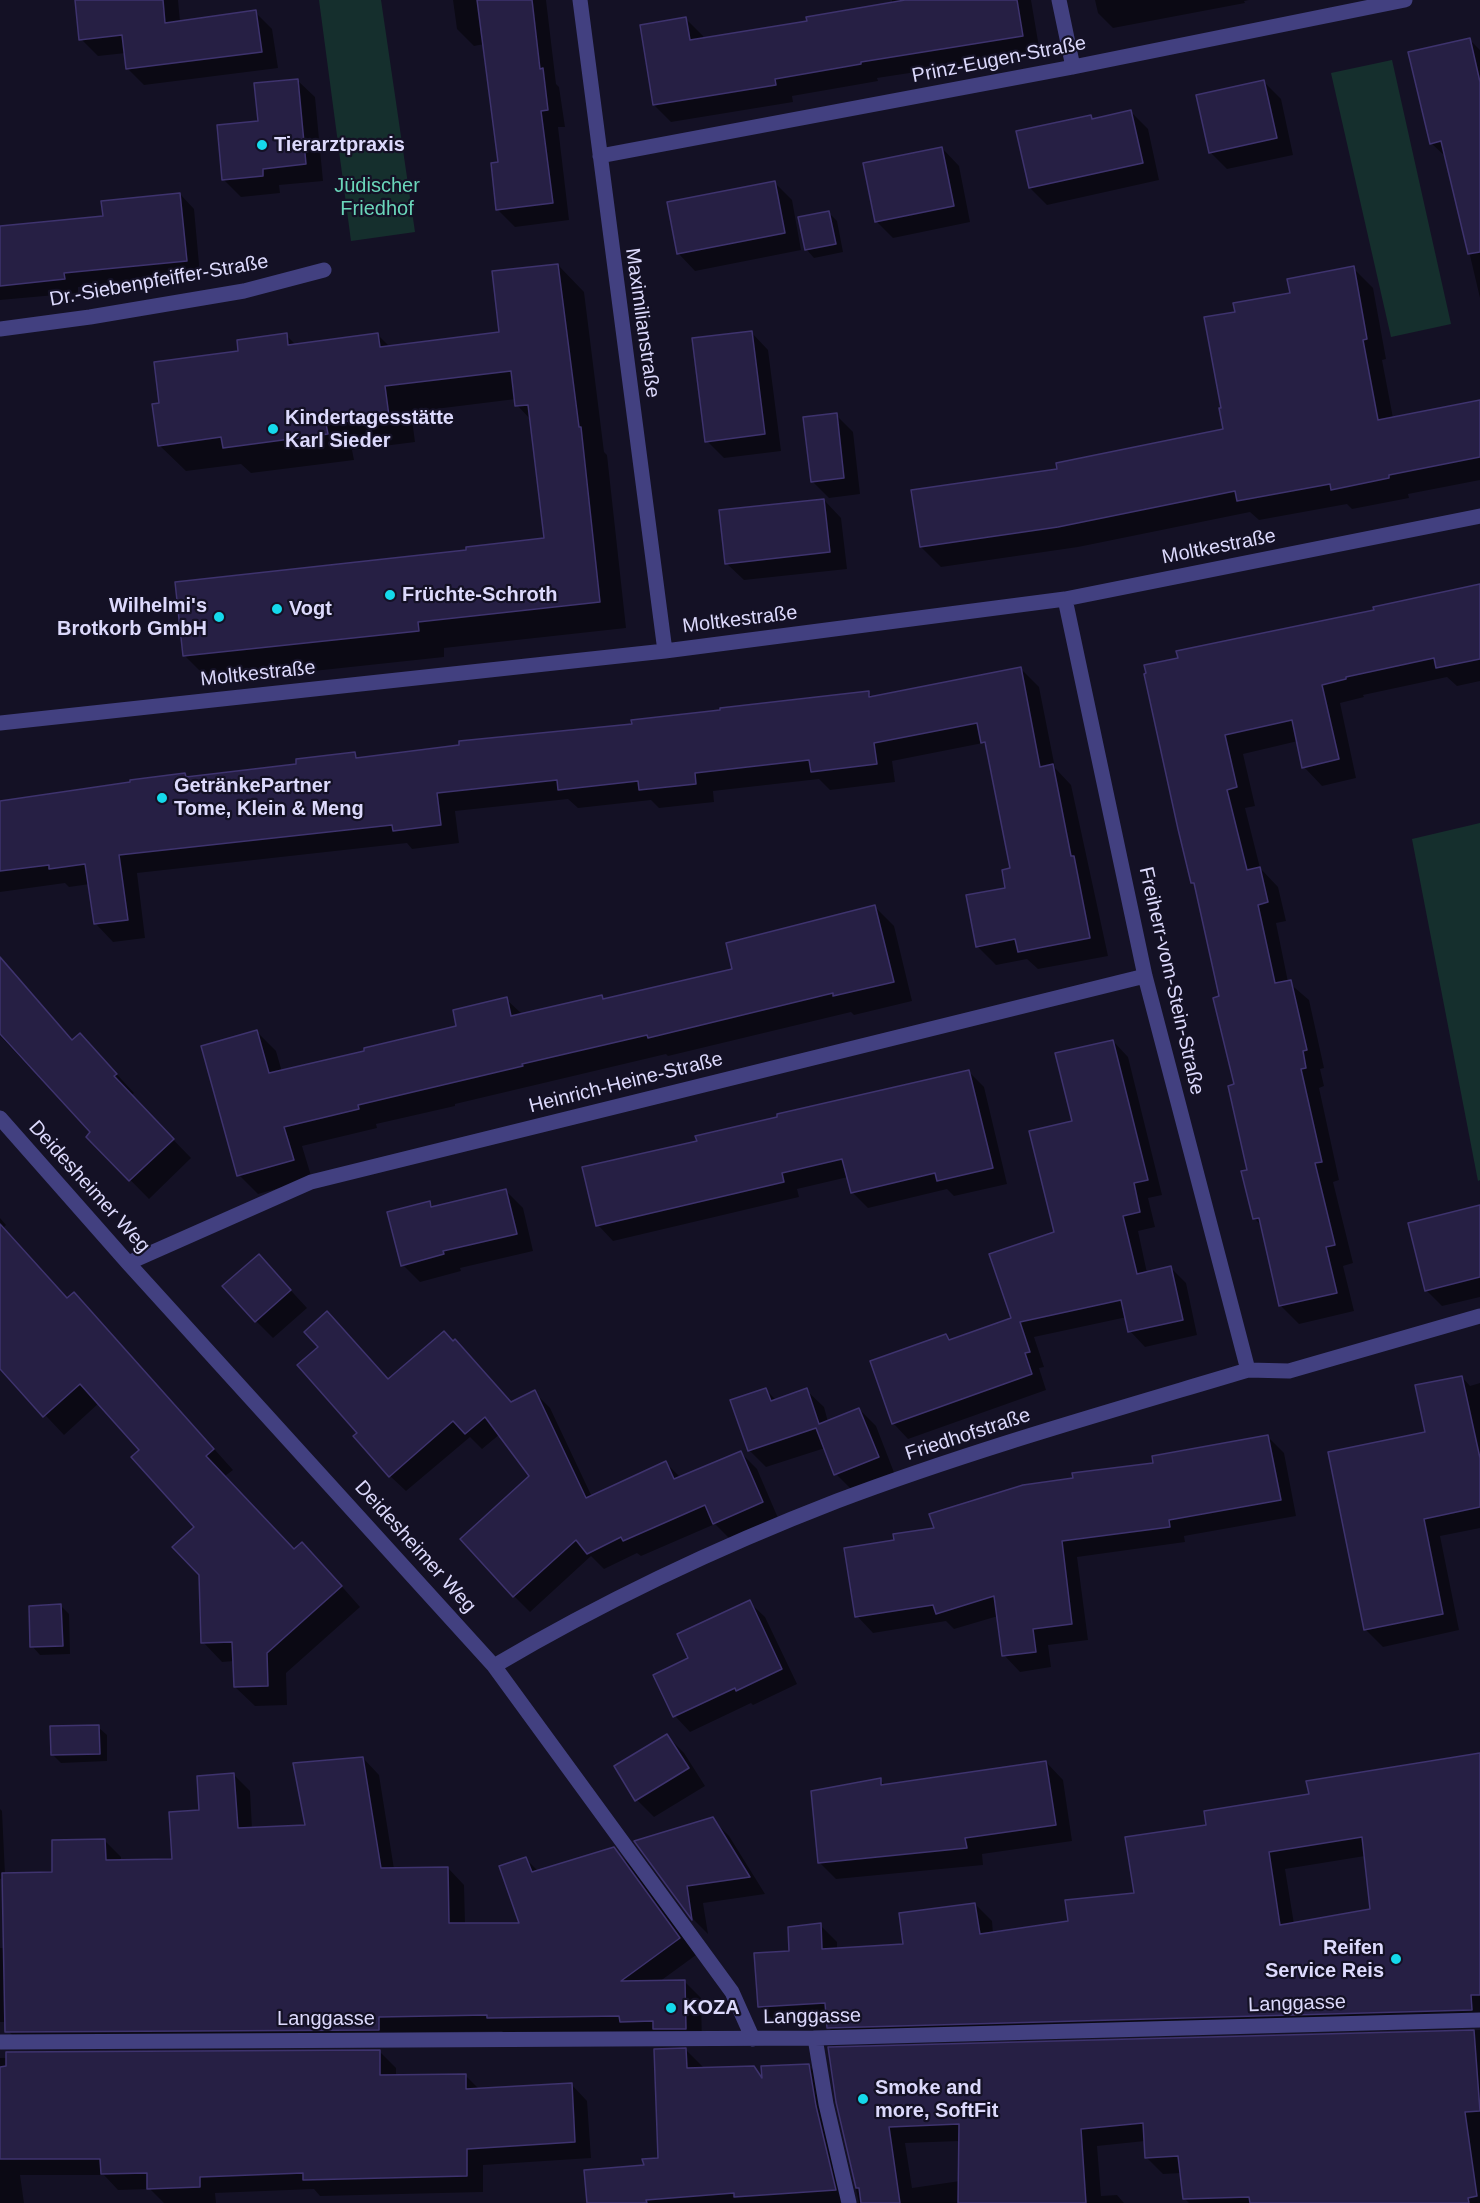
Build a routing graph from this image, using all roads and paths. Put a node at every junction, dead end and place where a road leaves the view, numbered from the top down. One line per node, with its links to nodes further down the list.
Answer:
1 (580, 0): 5 (street, Maximilianstraße)
2 (1059, 0): 4 (street)
3 (1405, 0): 4 (street, Prinz-Eugen-Straße)
4 (1073, 67): 5 (street, Prinz-Eugen-Straße)
5 (600, 156): 10 (street, Maximilianstraße)
6 (324, 270): 7 (street, Dr.-Siebenpfeiffer-Straße)
7 (0, 329)
8 (1480, 516): 9 (street, Moltkestraße)
9 (1065, 599): 10 (street, Moltkestraße); 12 (street, Freiherr-vom-Stein-Straße)
10 (665, 651): 11 (street, Moltkestraße)
11 (0, 723)
12 (1145, 976): 14 (street, Heinrich-Heine-Straße); 16 (street, Freiherr-vom-Stein-Straße)
13 (0, 1118): 14 (street, Deidesheimer Weg)
14 (128, 1263): 17 (street, Deidesheimer Weg)
15 (1480, 1316): 16 (street, Friedhofstraße)
16 (1248, 1370): 17 (street, Friedhofstraße)
17 (494, 1666): 20 (street, Deidesheimer Weg)
18 (1480, 2020): 19 (street, Langgasse)
19 (815, 2038): 20 (street, Langgasse); 22 (street)
20 (753, 2039): 21 (street, Langgasse)
21 (0, 2042)
22 (849, 2203)

